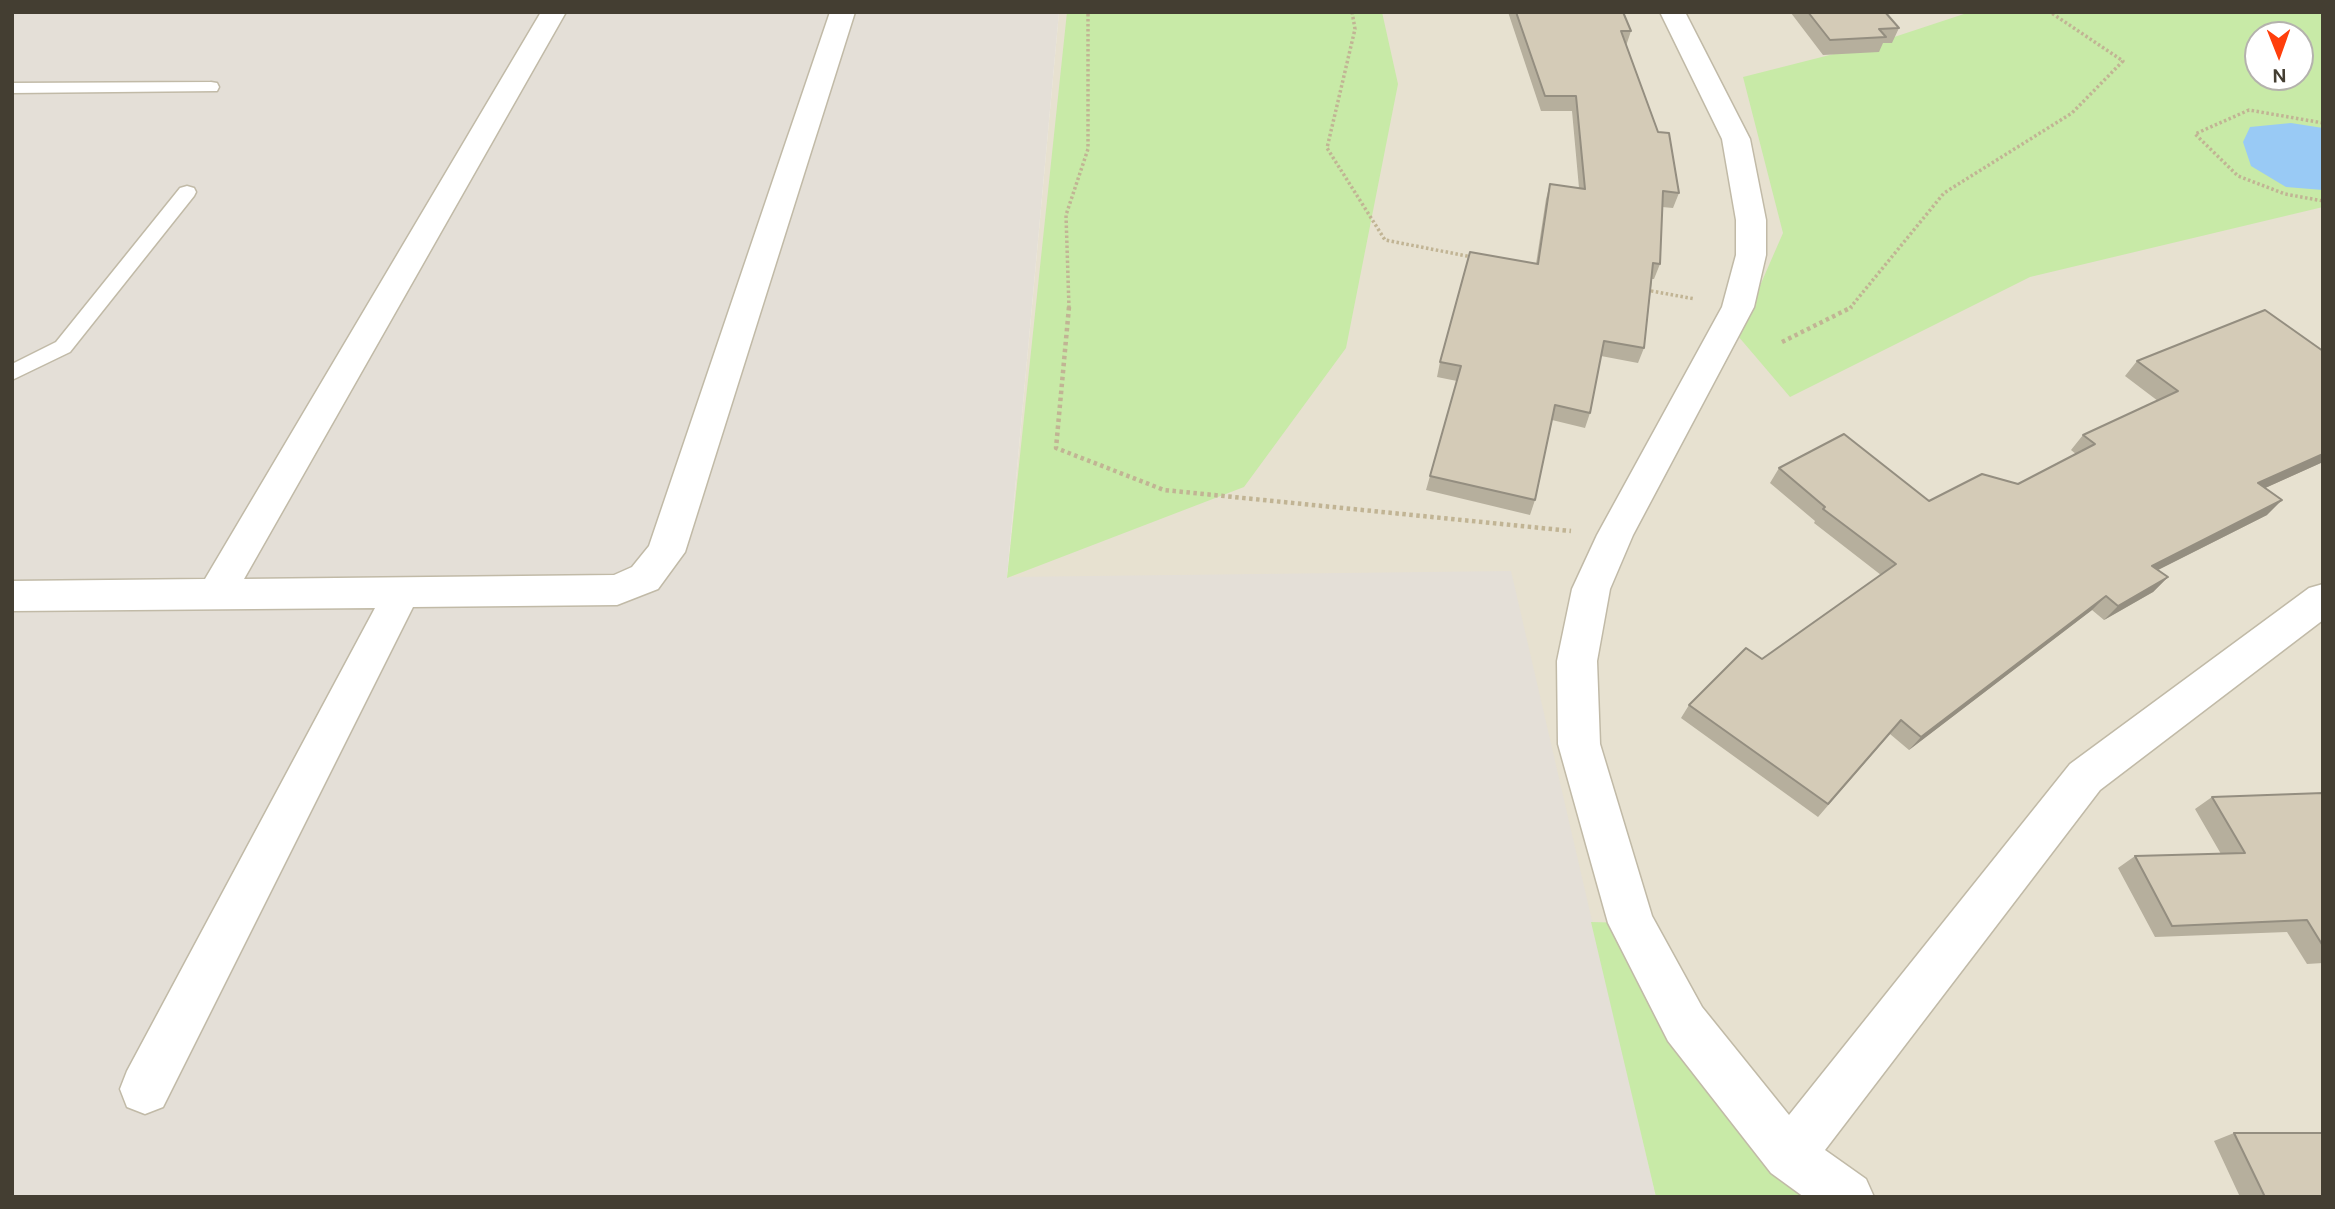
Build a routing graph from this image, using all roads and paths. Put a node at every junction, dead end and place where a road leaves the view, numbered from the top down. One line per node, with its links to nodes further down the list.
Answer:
1 (554, 12): 19 (street)
2 (843, 12): 18 (street)
3 (1088, 12): 17 (path)
4 (1352, 12): 12 (path)
5 (1672, 12): 14 (street)
6 (2050, 12): 15 (path)
7 (211, 87): 8 (lane)
8 (12, 88)
9 (2323, 123): 11 (path)
10 (187, 192): 16 (lane)
11 (2323, 201)
12 (1480, 258)
13 (1643, 289): 14 (path)
14 (1738, 307): 17 (street)
15 (1782, 342)
16 (12, 373)
17 (1615, 535): 23 (street)
18 (402, 592): 19 (street); 22 (street)
19 (216, 594): 20 (street)
20 (12, 596)
21 (2323, 599): 23 (street)
22 (145, 1089)
23 (1789, 1155): 24 (street)
24 (1848, 1197)

